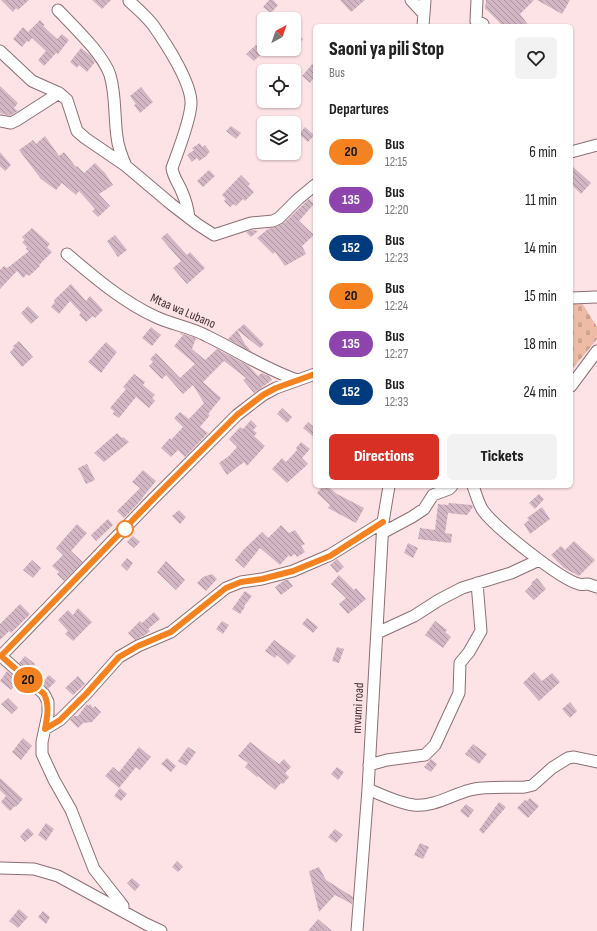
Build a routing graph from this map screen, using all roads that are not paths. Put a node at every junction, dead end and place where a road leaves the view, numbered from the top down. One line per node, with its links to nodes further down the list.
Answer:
1 (411, 0): 6 (street)
2 (425, 0): 6 (street)
3 (477, 0): 8 (street)
4 (129, 1): 16 (street)
5 (58, 10): 14 (street)
6 (424, 14): 7 (street)
7 (423, 24)
8 (483, 24)
9 (0, 51): 10 (street)
10 (59, 93): 11 (street); 14 (street)
11 (0, 121)
12 (597, 144): 13 (street)
13 (573, 151)
14 (126, 166): 16 (street)
15 (313, 187): 16 (street)
16 (190, 218)
17 (67, 254): 22 (street, Mtaa wa Lubano)
18 (597, 297): 19 (street)
19 (573, 298)
20 (597, 351): 23 (street)
21 (313, 375): 22 (street)
22 (297, 380): 32 (street)
23 (573, 383)
24 (389, 488): 27 (street, mvumi road)
25 (450, 488): 27 (street)
26 (474, 488): 28 (street)
27 (384, 527): 31 (street, mvumi road); 33 (street)
28 (539, 560): 29 (street); 30 (street)
29 (477, 583): 31 (street); 35 (street)
30 (597, 587)
31 (377, 634): 35 (street, mvumi road)
32 (1, 656): 33 (street)
33 (45, 729): 38 (street)
34 (597, 762): 36 (street)
35 (369, 765): 36 (street, mvumi road)
36 (368, 789): 41 (street, mvumi road)
37 (0, 868): 38 (street)
38 (123, 911): 39 (street)
39 (144, 928): 40 (street)
40 (161, 931)
41 (357, 931)

